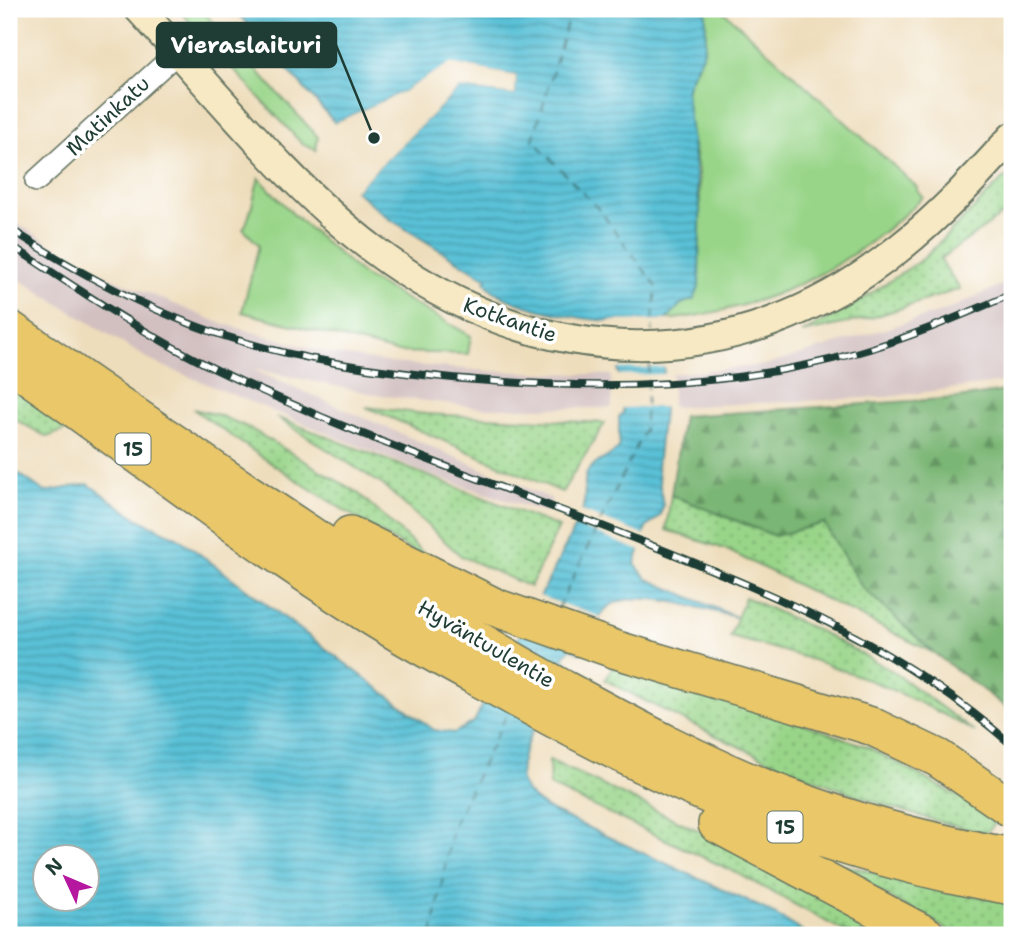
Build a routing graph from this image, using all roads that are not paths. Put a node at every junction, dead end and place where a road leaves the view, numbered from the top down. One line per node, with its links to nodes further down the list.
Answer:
1 (139, 9): 2 (street, Kotkantie)
2 (179, 51): 3 (street, Kotkantie); 4 (street, Matinkatu)
3 (1012, 136)
4 (36, 181)
5 (9, 329): 7 (highway, Hyväntuulentie / 15)
6 (9, 362): 8 (highway, Hyväntuulentie / 15)
7 (187, 452): 8 (highway, Hyväntuulentie / 15); 10 (highway)
8 (470, 655): 9 (highway, Hyväntuulentie / 15)
9 (580, 716): 11 (highway, Hyväntuulentie / 15); 12 (highway, Hyväntuulentie / 15); 13 (highway)
10 (1012, 809)
11 (1012, 857)
12 (1012, 886)
13 (926, 935)

